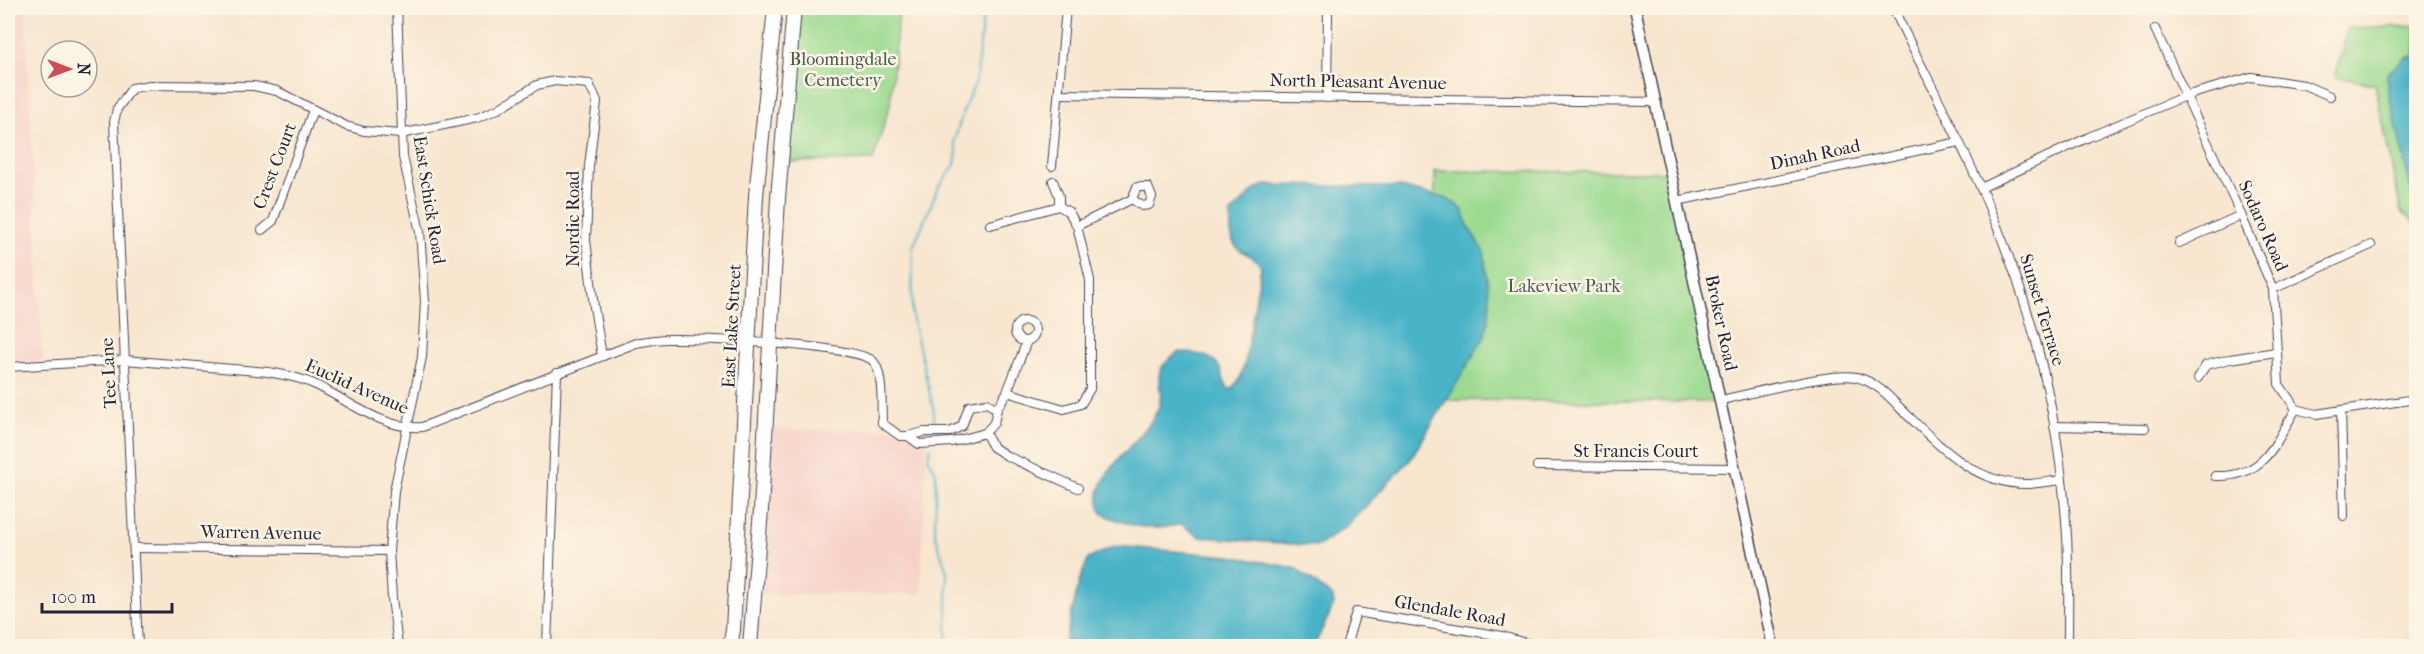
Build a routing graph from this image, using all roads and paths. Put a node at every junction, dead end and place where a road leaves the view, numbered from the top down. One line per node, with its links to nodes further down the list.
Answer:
1 (397, 8): 15 (street, East Schick Road)
2 (775, 8): 31 (main road, East Lake Street)
3 (794, 8): 32 (main road)
4 (1066, 8): 9 (street)
5 (1328, 8): 12 (street)
6 (1635, 8): 13 (street, Broker Road)
7 (1893, 8): 16 (street, Sunset Terrace)
8 (2155, 29): 10 (street, Sodaro Road)
9 (1059, 94): 12 (street, North Pleasant Avenue); 17 (street)
10 (2185, 96): 11 (street); 19 (street); 23 (street, Sodaro Road)
11 (2330, 96)
12 (1327, 98): 13 (street, North Pleasant Avenue)
13 (1656, 102): 21 (street, Broker Road)
14 (313, 110): 15 (street); 26 (street, Crest Court); 35 (street, Tee Lane)
15 (401, 134): 34 (street, Nordic Road); 46 (street, East Schick Road)
16 (1959, 142): 19 (street, Sunset Terrace); 21 (street, Dinah Road)
17 (1052, 166)
18 (1053, 181): 22 (street)
19 (1981, 188): 45 (street, Sunset Terrace)
20 (1132, 199): 25 (street)
21 (1677, 201): 41 (street, Broker Road)
22 (1059, 206): 24 (street); 25 (street)
23 (2241, 215): 27 (street); 29 (street, Sodaro Road)
24 (990, 225)
25 (1077, 226): 39 (street)
26 (262, 230)
27 (2179, 243)
28 (2371, 245): 29 (street)
29 (2273, 290): 33 (street, Sodaro Road)
30 (1027, 341): 39 (street)
31 (749, 342): 32 (street, Euclid Avenue); 34 (street, Euclid Avenue); 62 (main road, East Lake Street)
32 (771, 344): 49 (street, Euclid Avenue); 63 (main road)
33 (2276, 352): 38 (street); 43 (street, Sodaro Road)
34 (602, 356): 37 (street, Euclid Avenue)
35 (125, 360): 36 (street, Euclid Avenue); 46 (street, Euclid Avenue); 56 (street, Tee Lane)
36 (8, 367)
37 (557, 373): 46 (street, Euclid Avenue); 61 (street)
38 (2198, 378)
39 (1007, 392): 42 (street)
40 (2416, 399): 44 (street)
41 (1721, 400): 51 (street, Broker Road); 53 (street)
42 (997, 409): 48 (street); 49 (street)
43 (2296, 409): 44 (street); 52 (street)
44 (2341, 410): 55 (street)
45 (2054, 426): 47 (street); 53 (street, Sunset Terrace)
46 (408, 428): 57 (street, East Schick Road)
47 (2145, 428)
48 (985, 433): 49 (street); 54 (street)
49 (908, 436)
50 (1537, 466): 51 (street, St Francis Court)
51 (1736, 468): 66 (street, Broker Road)
52 (2216, 476)
53 (2062, 480): 67 (street, Sunset Terrace)
54 (1078, 488)
55 (2344, 516)
56 (134, 548): 57 (street, Warren Avenue); 59 (street, Tee Lane)
57 (388, 551): 60 (street, East Schick Road)
58 (2416, 643): 70 (street)
59 (138, 646)
60 (398, 646)
61 (548, 646)
62 (730, 646)
63 (750, 646)
64 (1346, 646): 65 (street, Glendale Road)
65 (1536, 646)
66 (1773, 646)
67 (2064, 646): 68 (street)
68 (2244, 646): 69 (street)
69 (2258, 646)
70 (2402, 646)

